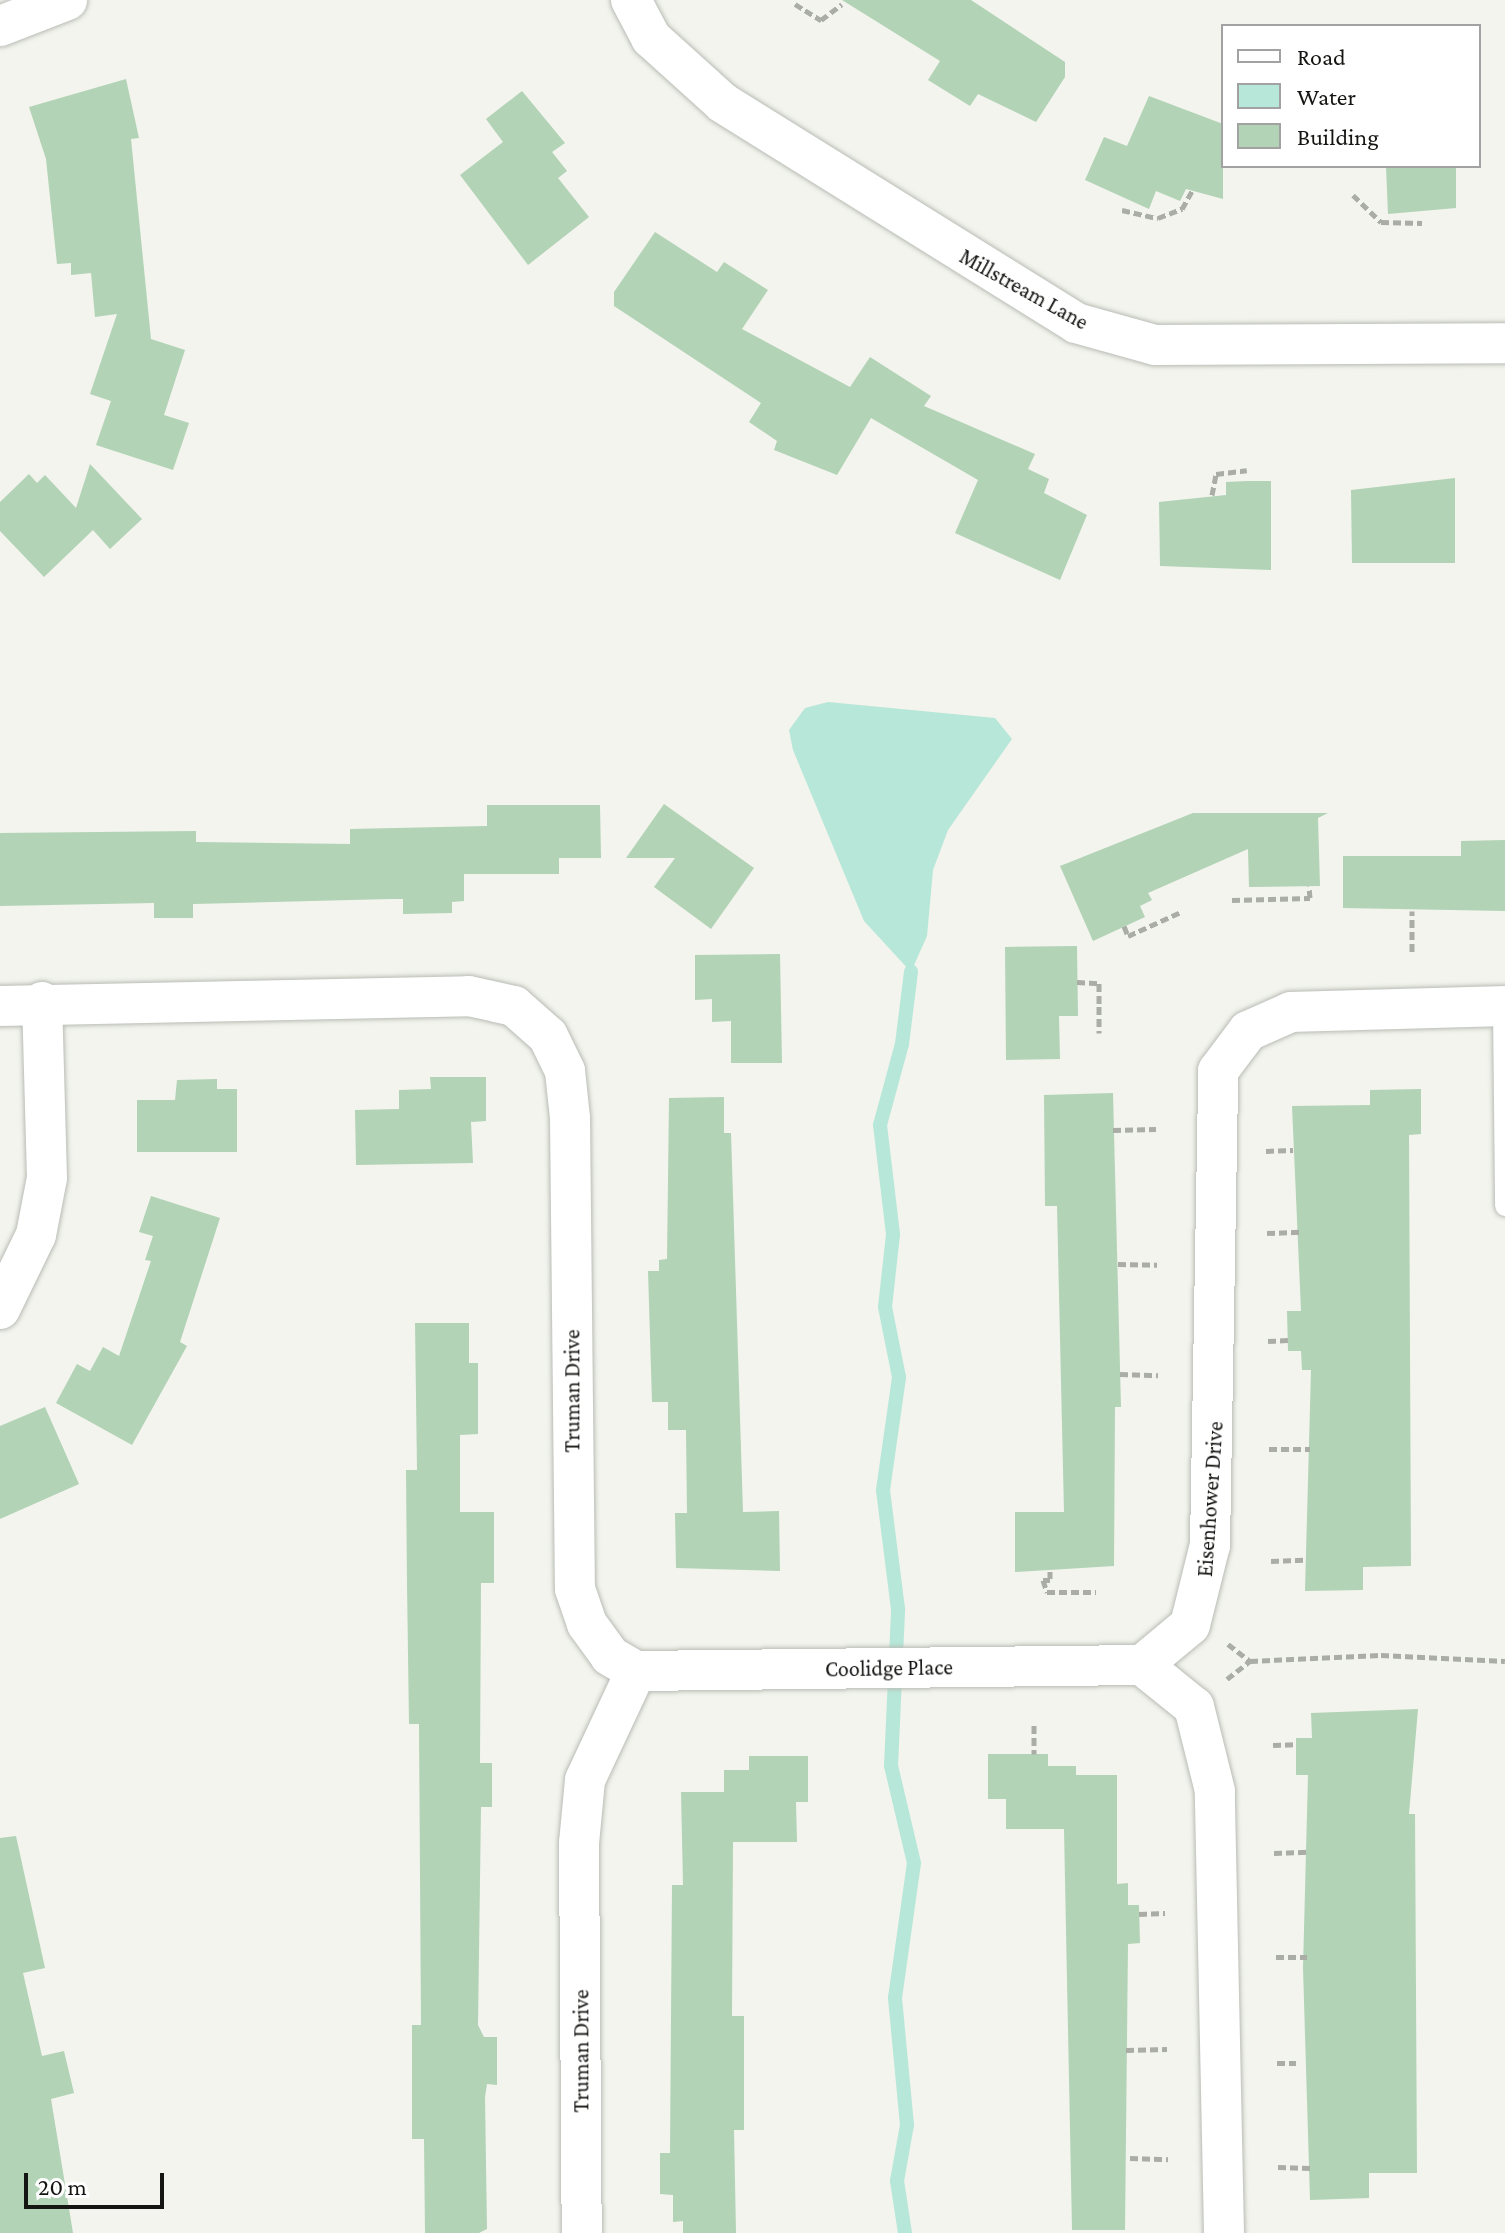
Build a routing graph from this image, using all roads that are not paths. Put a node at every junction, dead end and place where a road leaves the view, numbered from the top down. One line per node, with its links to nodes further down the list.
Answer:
1 (67, 0): 3 (street)
2 (631, 0): 4 (street, Millstream Lane)
3 (0, 26)
4 (1505, 343)
5 (42, 1002): 6 (street, Truman Drive); 9 (street); 11 (street, Truman Drive)
6 (0, 1006)
7 (1504, 1006): 8 (lane); 10 (street, Eisenhower Drive)
8 (1505, 1206)
9 (0, 1309)
10 (1142, 1665): 11 (street, Coolidge Place); 13 (street)
11 (636, 1671): 12 (street, Truman Drive)
12 (582, 2233)
13 (1224, 2233)

